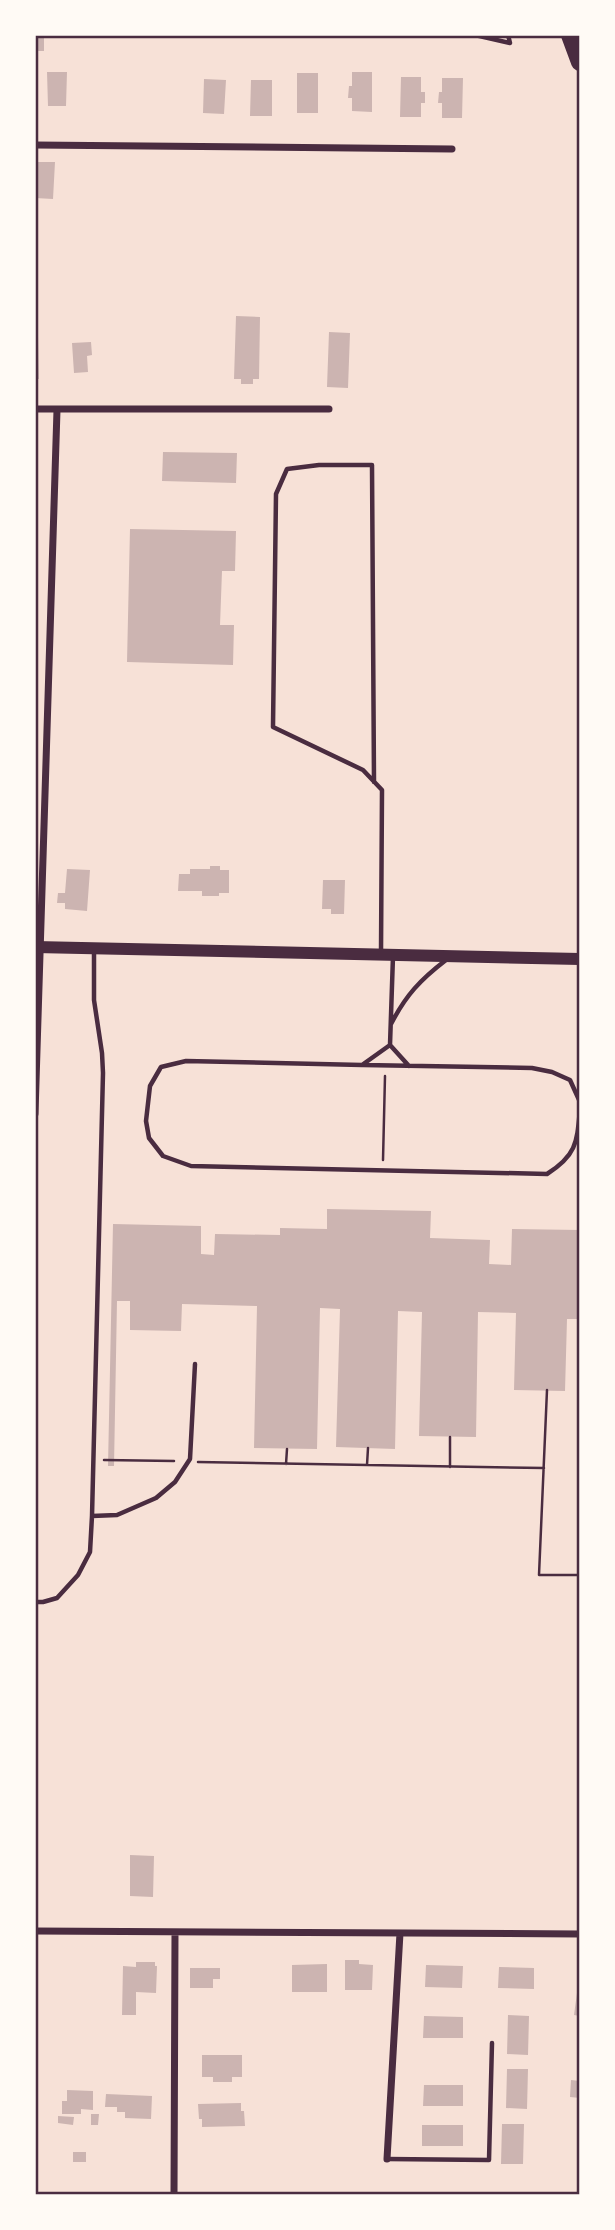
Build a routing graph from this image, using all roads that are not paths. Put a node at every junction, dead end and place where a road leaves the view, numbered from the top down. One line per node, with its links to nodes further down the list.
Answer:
1 (475, 35): 2 (lane)
2 (508, 35)
3 (570, 35): 4 (highway)
4 (580, 62)
5 (35, 145): 6 (street)
6 (452, 149)
7 (35, 409): 9 (street)
8 (329, 409): 9 (street)
9 (57, 410): 11 (street)
10 (374, 782): 10 (lane); 13 (lane)
11 (38, 948): 12 (street); 22 (street)
12 (94, 949): 13 (street); 24 (lane)
13 (387, 955): 14 (street); 16 (lane)
14 (450, 957): 15 (street); 16 (lane)
15 (580, 959)
16 (391, 1025): 17 (lane)
17 (390, 1045): 18 (lane); 19 (lane)
18 (362, 1065): 19 (lane); 21 (lane)
19 (410, 1066): 20 (lane)
20 (580, 1102)
21 (580, 1109)
22 (35, 1114)
23 (195, 1364): 24 (lane)
24 (92, 1516): 25 (lane)
25 (35, 1602)
26 (35, 1931): 27 (street)
27 (175, 1933): 28 (street); 32 (street)
28 (400, 1933): 29 (street); 31 (street)
29 (580, 1934)
30 (492, 2043): 31 (lane)
31 (387, 2159)
32 (174, 2195)

